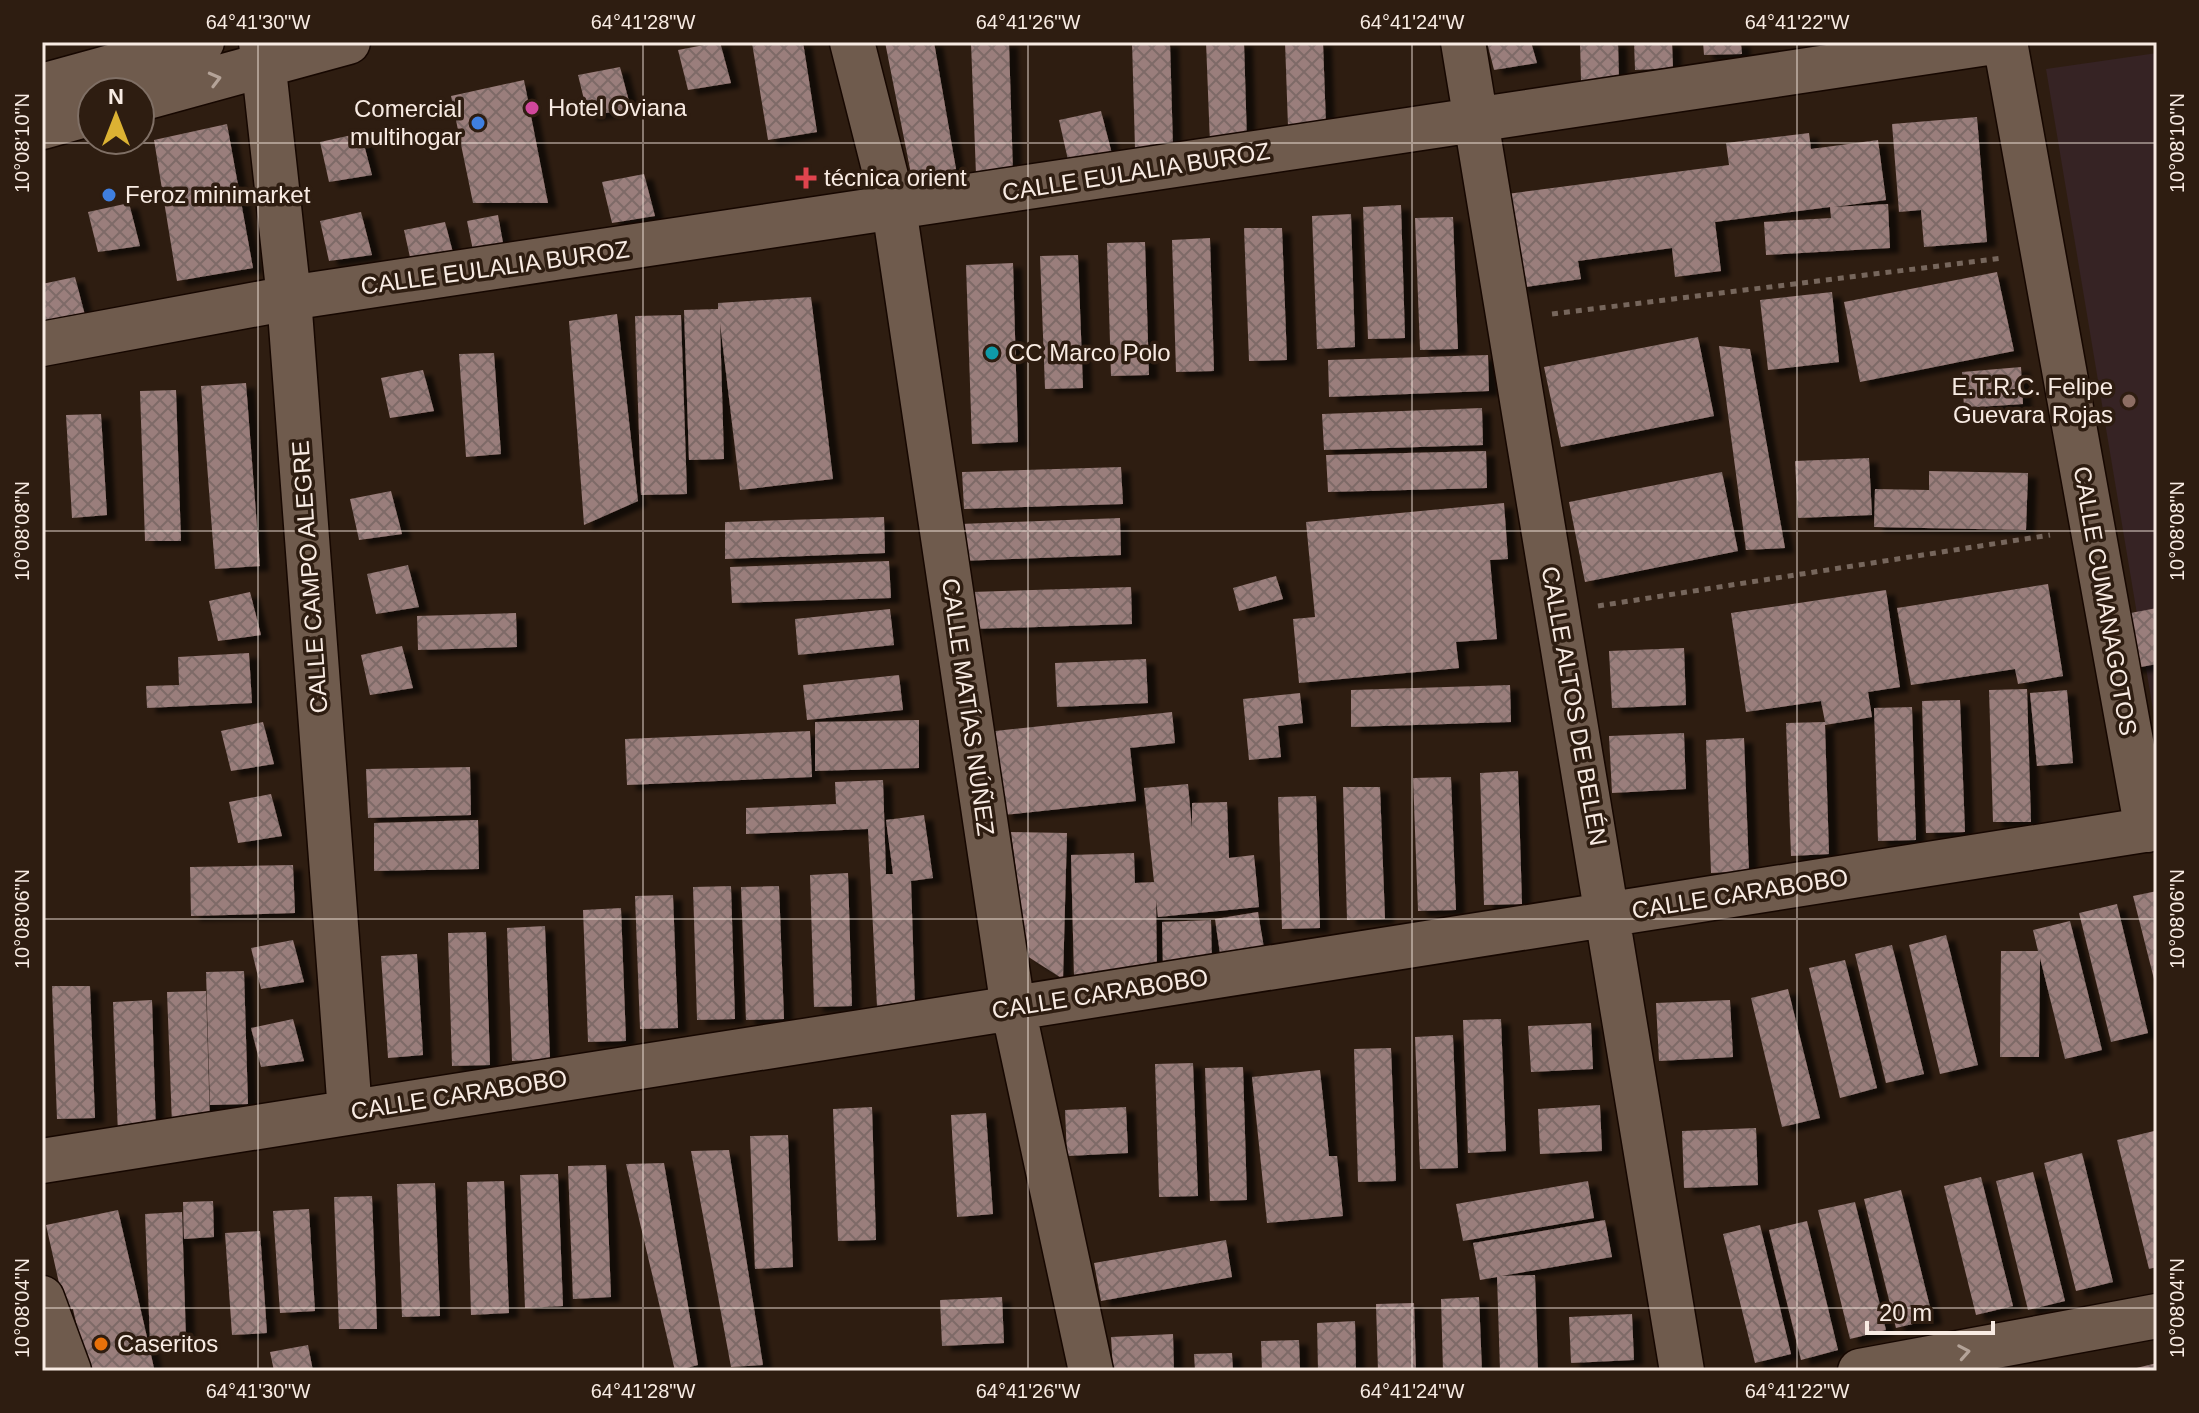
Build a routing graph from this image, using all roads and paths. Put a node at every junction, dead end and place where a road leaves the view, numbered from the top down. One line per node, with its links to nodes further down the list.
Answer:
1 (202, 42): 8 (street)
2 (348, 42): 7 (street)
3 (852, 42): 13 (street, CALLE MATÍAS NÚÑEZ)
4 (1463, 42): 11 (street, CALLE ALTOS DE BELÉN)
5 (1994, 42): 11 (street, CALLE EULALIA BUROZ)
6 (2005, 42): 14 (street, CALLE CUMANAGOTOS)
7 (263, 54): 9 (street, one-way to 7); 15 (street, CALLE CAMPO ALEGRE)
8 (42, 86)
9 (156, 93)
10 (76, 117): 12 (street)
11 (1474, 121): 13 (street, CALLE EULALIA BUROZ); 16 (street, CALLE ALTOS DE BELÉN)
12 (42, 127)
13 (894, 208): 15 (street, CALLE EULALIA BUROZ); 22 (street, CALLE MATÍAS NÚÑEZ)
14 (2043, 254): 16 (path); 18 (street, CALLE CUMANAGOTOS)
15 (289, 298): 17 (street, CALLE EULALIA BUROZ); 23 (street, CALLE CAMPO ALEGRE)
16 (1508, 319): 19 (street, CALLE ALTOS DE BELÉN)
17 (42, 344)
18 (2092, 528): 19 (path); 20 (street, CALLE CUMANAGOTOS)
19 (1558, 613): 21 (street, CALLE ALTOS DE BELÉN)
20 (2152, 829): 21 (street, CALLE CARABOBO)
21 (1609, 914): 22 (street, CALLE CARABOBO); 29 (street, CALLE ALTOS DE BELÉN)
22 (1013, 1008): 23 (street, CALLE CARABOBO); 28 (street, CALLE MATÍAS NÚÑEZ)
23 (350, 1112): 24 (street, CALLE CARABOBO)
24 (42, 1161)
25 (42, 1298): 27 (street)
26 (2157, 1316): 30 (street, one-way to 26)
27 (69, 1371)
28 (1091, 1371)
29 (1682, 1371)
30 (1860, 1371)

